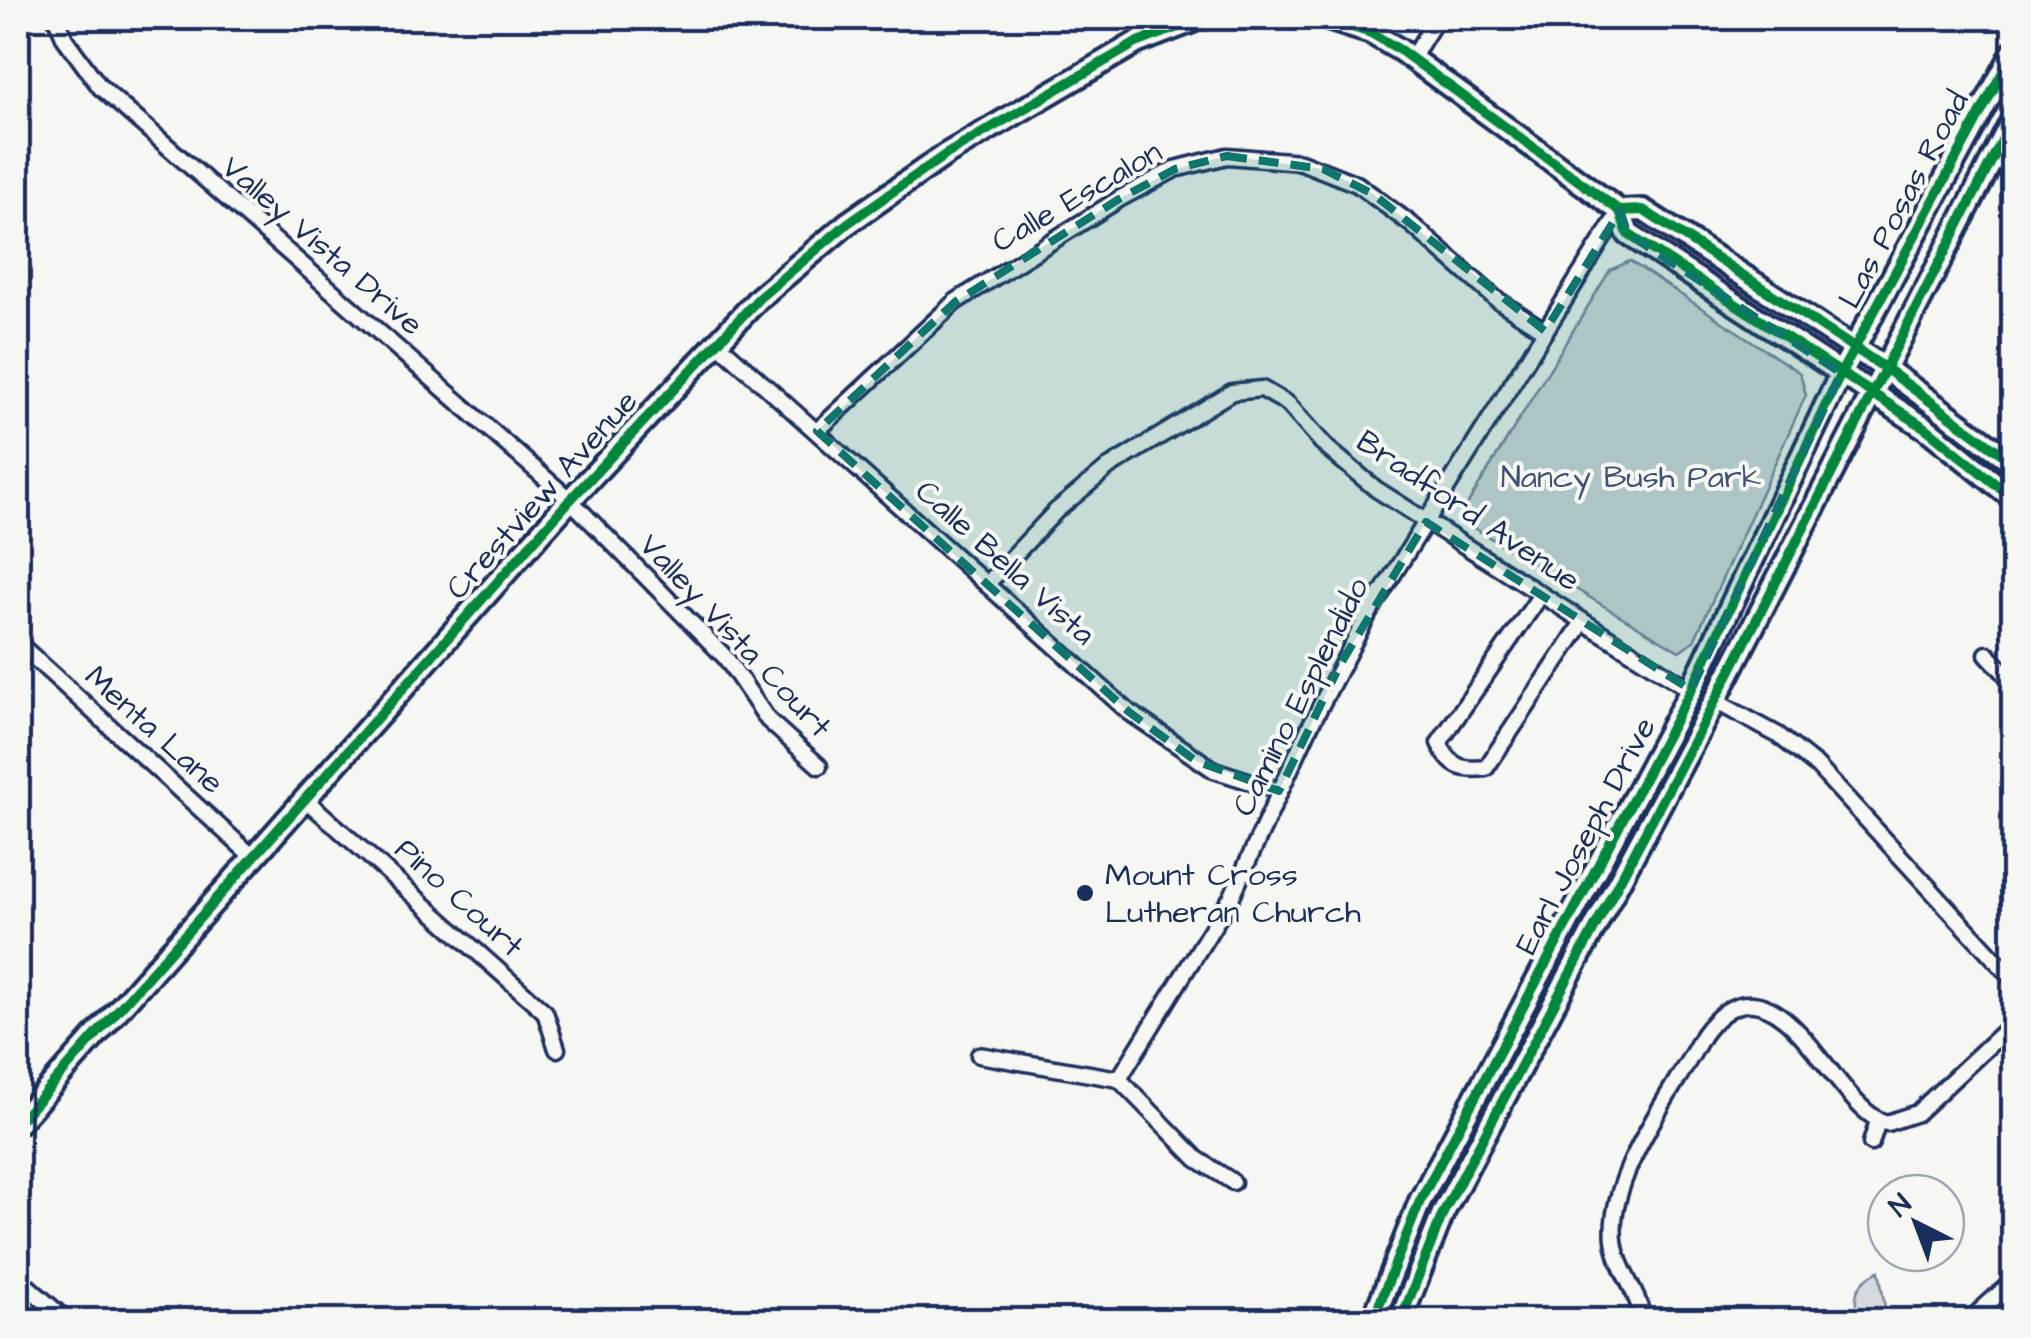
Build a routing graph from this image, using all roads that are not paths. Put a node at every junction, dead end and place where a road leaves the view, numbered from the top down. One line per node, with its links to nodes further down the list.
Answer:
1 (56, 18): 18 (street, Valley Vista Drive)
2 (1201, 18): 10 (main road, Crestview Avenue)
3 (1324, 18): 6 (main road)
4 (1437, 18): 6 (street)
5 (2014, 51): 11 (main road, Las Posas Road)
6 (1412, 58): 8 (main road)
7 (2014, 117): 12 (main road, Las Posas Road)
8 (1620, 212): 9 (street, Camino Esplendido); 11 (main road); 13 (main road)
9 (1546, 331): 15 (street, Calle Escalon); 19 (street, Camino Esplendido)
10 (715, 341): 15 (street, Calle Bella Vista); 18 (main road, Crestview Avenue)
11 (1854, 348): 12 (main road); 13 (main road, Las Posas Road)
12 (1885, 368): 14 (main road, Las Posas Road); 16 (main road)
13 (1841, 373): 14 (main road); 26 (main road, Earl Joseph Drive)
14 (1872, 392): 17 (main road); 27 (main road, Earl Joseph Drive)
15 (817, 431): 20 (street, Calle Bella Vista)
16 (2014, 463)
17 (2014, 499)
18 (570, 500): 28 (street, Valley Vista Court); 30 (main road, Crestview Avenue)
19 (1426, 522): 20 (street, Bradford Avenue); 21 (street, Bradford Avenue); 29 (street, Camino Esplendido)
20 (986, 584): 29 (street, Calle Bella Vista)
21 (1540, 596): 22 (street, Bradford Avenue); 22 (street)
22 (1583, 622): 26 (street, Bradford Avenue)
23 (18, 643): 31 (street, Menta Lane)
24 (1986, 654): 25 (street)
25 (2014, 683)
26 (1692, 690): 44 (main road, Earl Joseph Drive)
27 (1716, 701): 32 (street); 45 (main road, Earl Joseph Drive)
28 (819, 766)
29 (1279, 791): 36 (street, Camino Esplendido)
30 (306, 800): 31 (main road, Crestview Avenue); 34 (street, Pino Court)
31 (254, 858): 38 (main road, Crestview Avenue)
32 (2014, 980)
33 (2014, 1022): 37 (street)
34 (558, 1049)
35 (979, 1055): 36 (street)
36 (1118, 1079): 40 (street)
37 (1878, 1121): 39 (street); 46 (street)
38 (18, 1123)
39 (1870, 1143)
40 (1233, 1182)
41 (18, 1278): 43 (street)
42 (2014, 1280): 47 (street)
43 (66, 1320)
44 (1373, 1320)
45 (1400, 1320)
46 (1643, 1320)
47 (1970, 1320)

